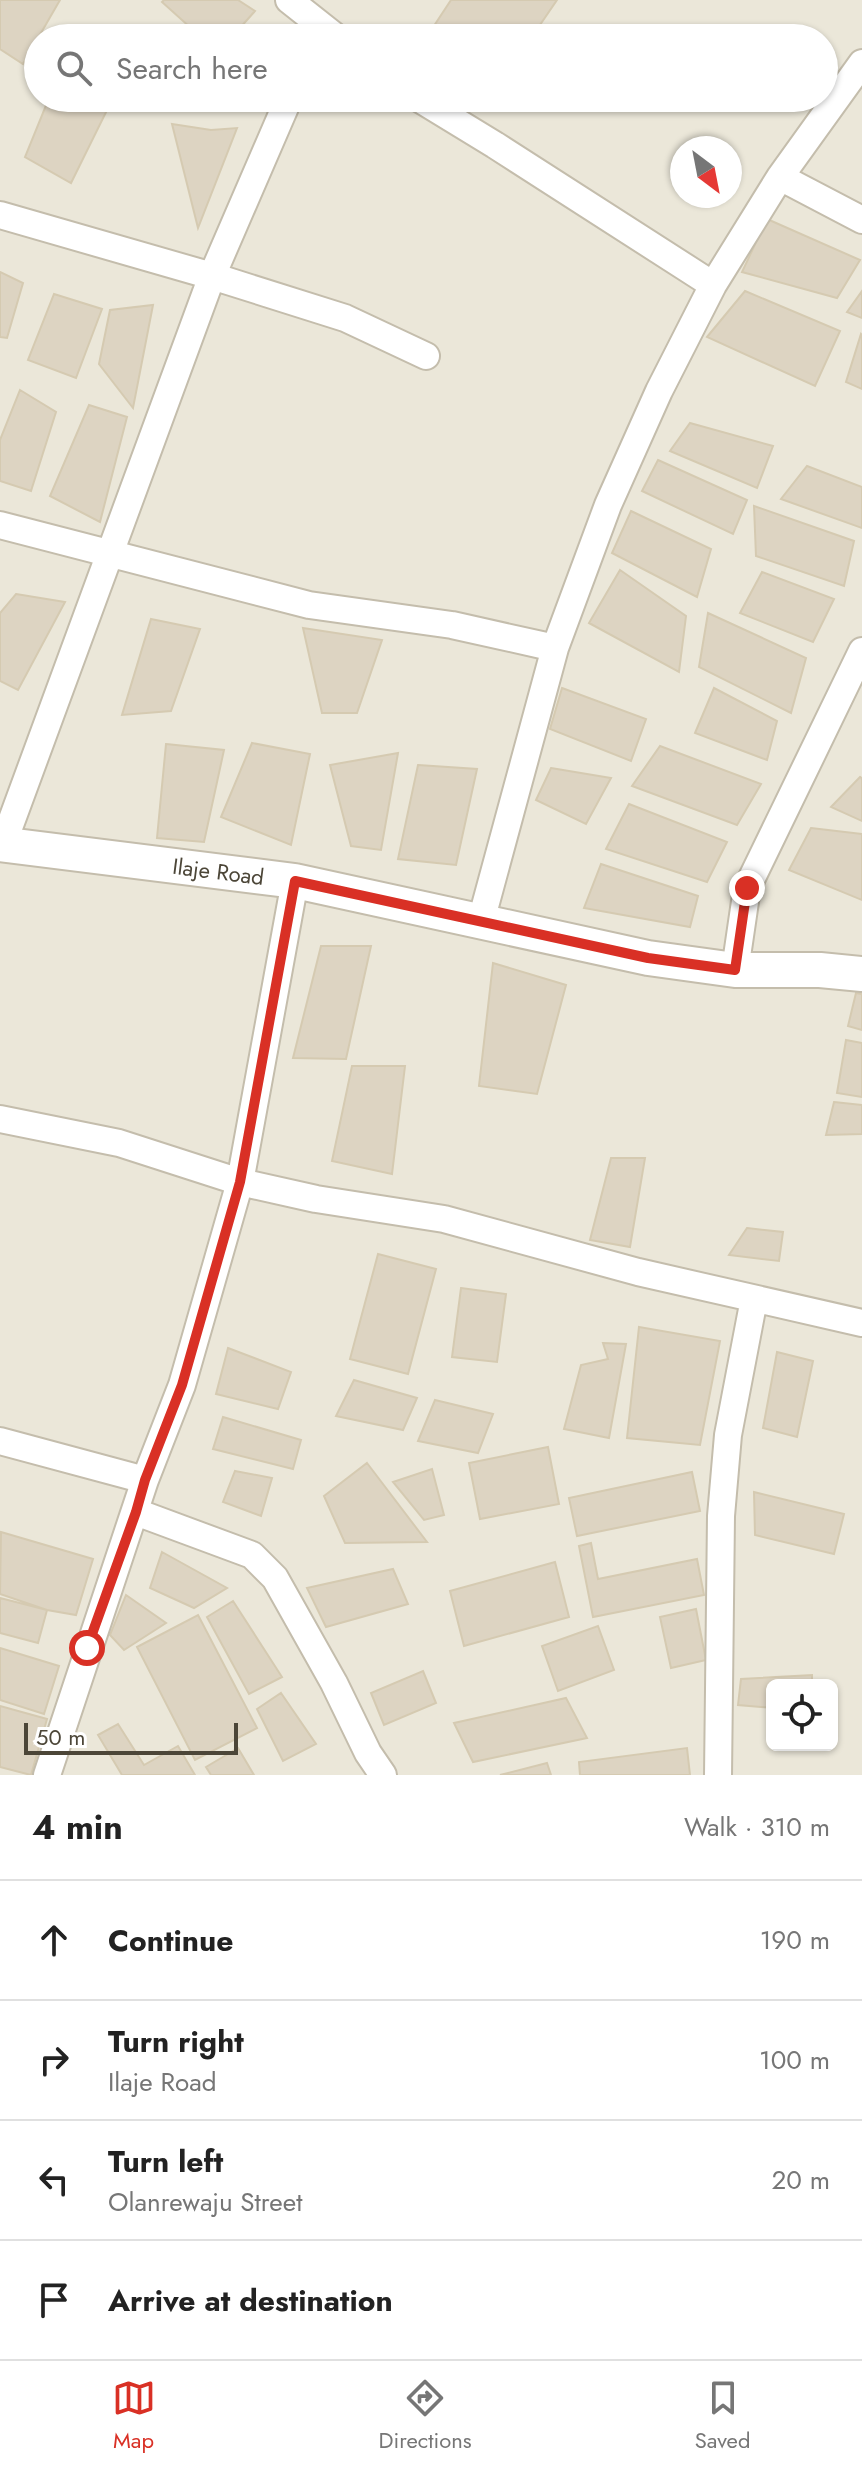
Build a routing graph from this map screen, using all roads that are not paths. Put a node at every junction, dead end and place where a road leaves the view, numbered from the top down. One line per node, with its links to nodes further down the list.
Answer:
1 (289, 0): 2 (street)
2 (314, 24)
3 (862, 63): 4 (street)
4 (838, 96)
5 (283, 112): 11 (street)
6 (441, 112): 12 (street)
7 (827, 112): 8 (street)
8 (780, 177): 10 (street); 12 (street)
9 (0, 215): 11 (street)
10 (862, 220)
11 (212, 276): 13 (street); 15 (street)
12 (713, 285): 16 (street)
13 (426, 356)
14 (0, 525): 15 (street)
15 (107, 555): 16 (street); 18 (street)
16 (555, 648): 20 (street)
17 (862, 651): 21 (street)
18 (1, 844): 19 (street, Ilaje Road)
19 (295, 881): 20 (street, Ilaje Road); 24 (street)
20 (481, 921): 21 (street, Ilaje Road)
21 (735, 970): 22 (street, Ilaje Road)
22 (862, 974)
23 (0, 1119): 24 (street)
24 (240, 1182): 25 (street); 28 (street)
25 (754, 1299): 26 (street); 32 (street)
26 (862, 1323)
27 (0, 1441): 28 (street)
28 (145, 1480): 29 (street)
29 (136, 1512): 30 (street); 31 (street)
30 (47, 1775)
31 (383, 1775)
32 (718, 1775)

